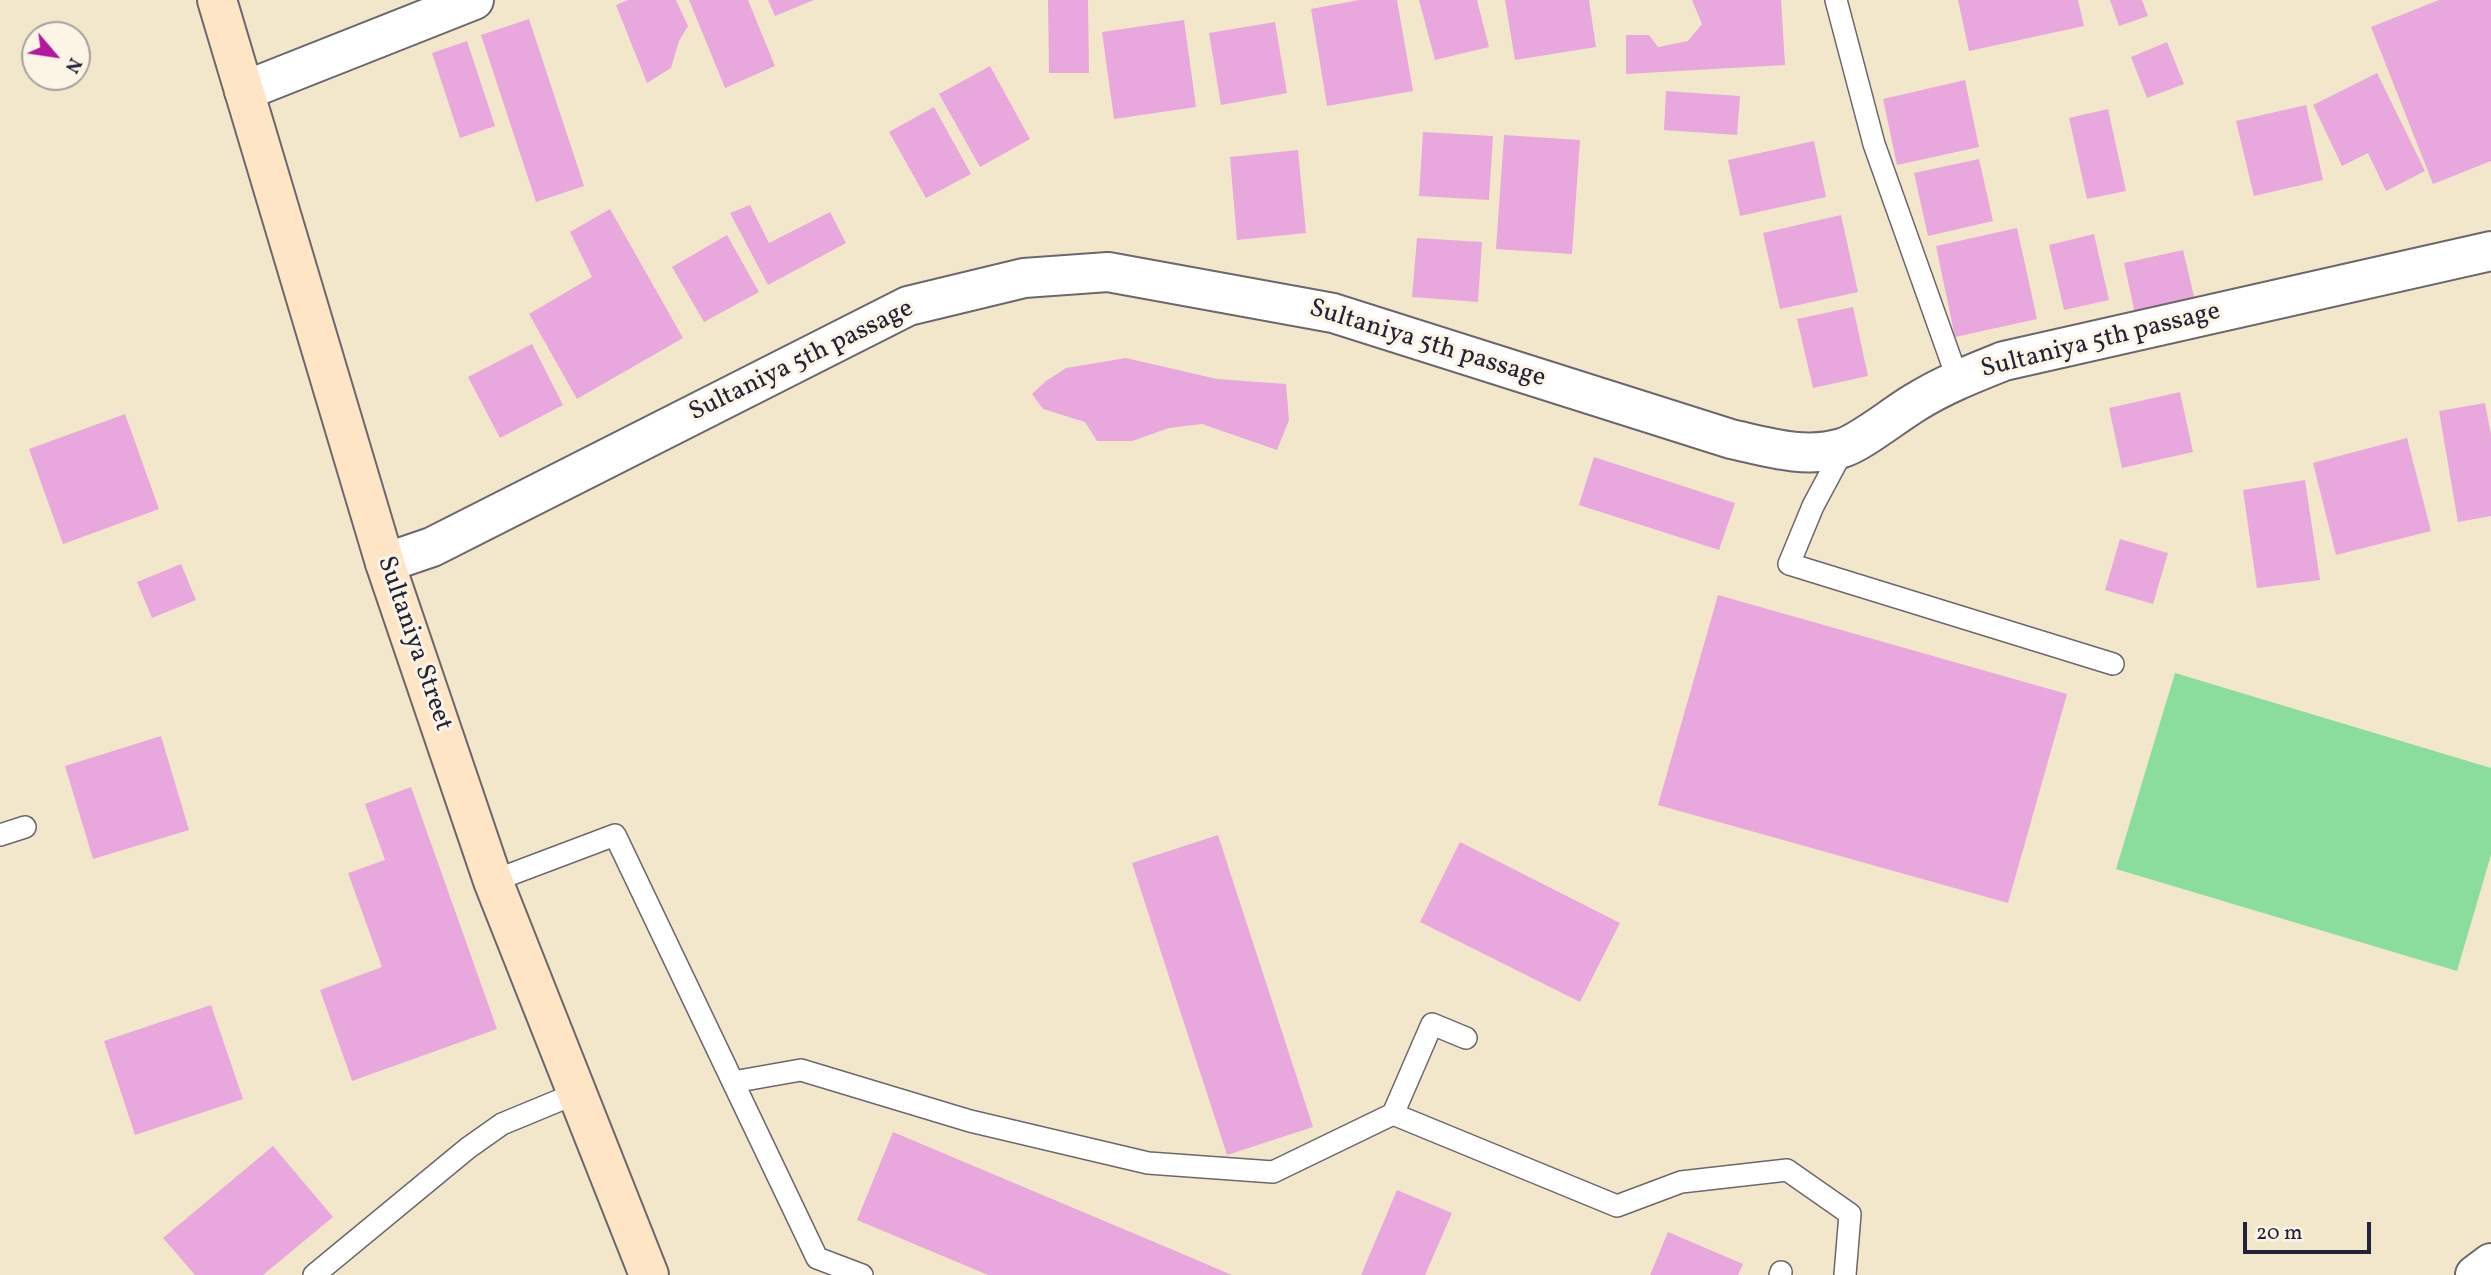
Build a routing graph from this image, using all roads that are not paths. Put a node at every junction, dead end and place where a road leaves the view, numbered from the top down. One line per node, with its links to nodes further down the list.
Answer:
1 (217, 0): 4 (street, Sultаniya Street)
2 (474, 0): 4 (street)
3 (1836, 0): 6 (lane)
4 (244, 91): 8 (street, Sultаniya Street)
5 (2491, 251): 6 (street, Sultaniya 5th passage)
6 (1958, 380): 7 (street, Sultaniya 5th passage)
7 (1844, 448): 8 (street, Sultaniya 5th passage); 9 (lane)
8 (385, 563): 12 (street, Sultаniya Street)
9 (2113, 664)
10 (25, 827): 11 (lane)
11 (0, 835)
12 (493, 881): 14 (lane); 15 (street, Sultаniya Street)
13 (1466, 1038): 16 (lane)
14 (733, 1082): 16 (lane); 20 (lane)
15 (577, 1093): 18 (lane); 19 (street, Sultаniya Street)
16 (1394, 1114): 21 (lane)
17 (2491, 1264): 22 (street)
18 (314, 1275)
19 (649, 1275)
20 (862, 1275)
21 (1845, 1275)
22 (2475, 1275)

